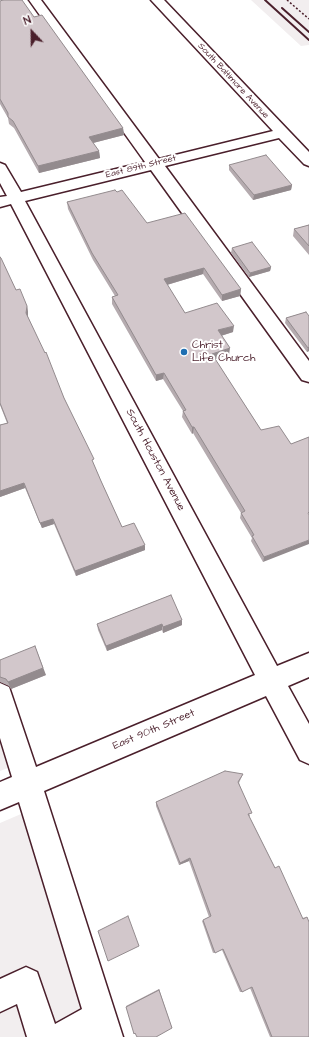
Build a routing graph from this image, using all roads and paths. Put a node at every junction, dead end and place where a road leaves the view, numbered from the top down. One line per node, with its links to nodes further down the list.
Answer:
1 (34, 0): 7 (street)
2 (157, 0): 5 (street, South Baltimore Avenue)
3 (287, 0): 4 (path)
4 (309, 19)
5 (282, 133): 6 (street, South Baltimore Avenue); 7 (street, East 89th Street)
6 (309, 161)
7 (154, 164): 9 (street, East 89th Street); 10 (street)
8 (0, 168): 9 (street, South Houston Avenue)
9 (8, 200): 12 (street, South Houston Avenue)
10 (309, 375)
11 (309, 664): 12 (street, East 90th Street)
12 (271, 680): 14 (street, South Houston Avenue); 15 (street, East 90th Street)
13 (0, 696): 15 (street)
14 (309, 751)
15 (27, 784): 16 (street, East 90th Street); 18 (street)
16 (0, 796)
17 (0, 996): 19 (street)
18 (104, 1027): 20 (street)
19 (43, 1037)
20 (63, 1037)

